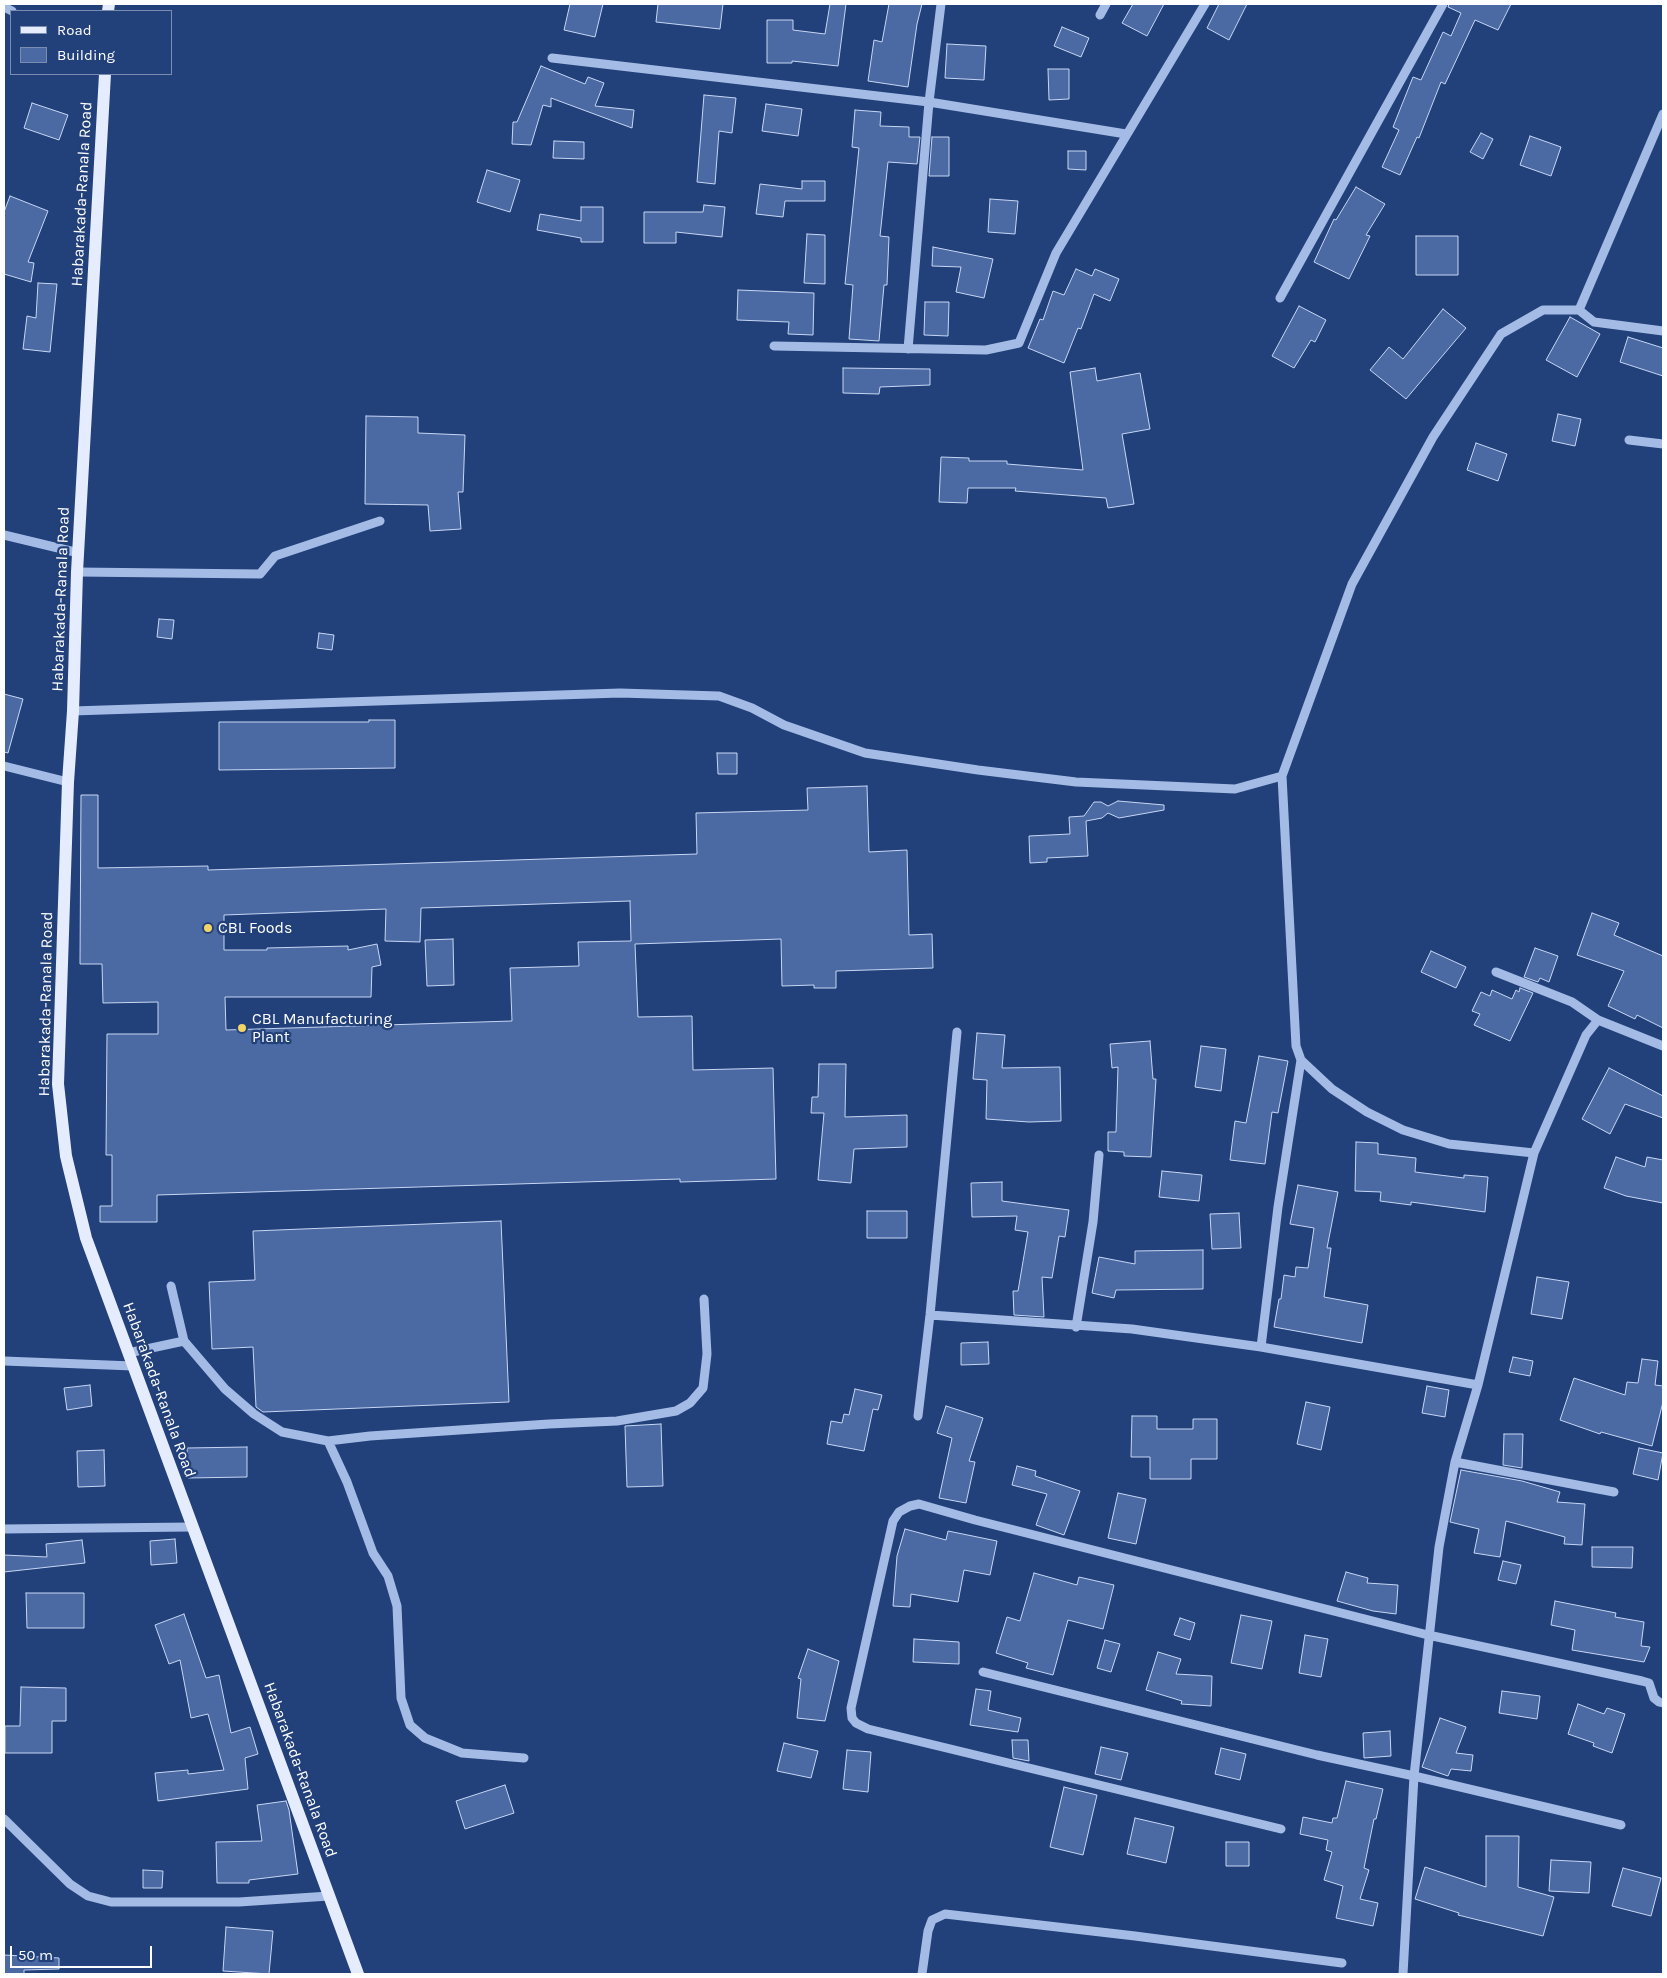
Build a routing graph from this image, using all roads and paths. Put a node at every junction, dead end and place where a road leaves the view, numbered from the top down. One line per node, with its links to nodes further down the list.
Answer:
1 (941, 4): 8 (street)
2 (1106, 4): 5 (street)
3 (1205, 4): 10 (street)
4 (1443, 4): 11 (street)
5 (1100, 15)
6 (552, 58): 8 (street)
7 (104, 75): 20 (main road, Habarakada-Ranala Road)
8 (929, 102): 10 (street); 15 (street)
9 (1663, 114): 12 (street)
10 (1126, 134): 15 (street)
11 (1280, 298)
12 (1579, 310): 13 (street); 24 (street)
13 (1663, 331)
14 (774, 346): 15 (street)
15 (908, 349)
16 (1629, 440): 17 (street)
17 (1663, 444)
18 (380, 521): 21 (street)
19 (4, 535): 20 (street)
20 (79, 553): 21 (main road, Habarakada-Ranala Road)
21 (77, 572): 22 (main road, Habarakada-Ranala Road)
22 (73, 711): 24 (street); 25 (main road, Habarakada-Ranala Road)
23 (4, 766): 25 (street)
24 (1282, 776): 30 (street)
25 (68, 782): 39 (main road, Habarakada-Ranala Road)
26 (1496, 972): 27 (street)
27 (1598, 1020): 29 (street); 31 (street)
28 (957, 1032): 35 (street)
29 (1663, 1046)
30 (1302, 1060): 31 (street); 38 (street)
31 (1534, 1153): 42 (street)
32 (1099, 1155): 36 (street)
33 (171, 1286): 37 (street)
34 (704, 1299): 44 (street)
35 (930, 1314): 36 (street); 43 (street)
36 (1076, 1326): 38 (street)
37 (184, 1341): 39 (street); 44 (street)
38 (1261, 1347): 42 (street)
39 (128, 1353): 41 (main road, Habarakada-Ranala Road)
40 (4, 1361): 41 (street)
41 (133, 1366): 47 (main road, Habarakada-Ranala Road)
42 (1478, 1384): 45 (street)
43 (918, 1416)
44 (328, 1441): 52 (street)
45 (1455, 1462): 46 (street); 49 (street)
46 (1614, 1492)
47 (192, 1527): 48 (street); 57 (main road, Habarakada-Ranala Road)
48 (4, 1529)
49 (1428, 1635): 51 (street); 53 (street); 56 (street)
50 (984, 1672): 53 (street)
51 (1663, 1703)
52 (524, 1758)
53 (1414, 1776): 55 (street); 61 (street)
54 (4, 1819): 57 (street)
55 (1621, 1825)
56 (1281, 1829)
57 (330, 1896): 59 (main road, Habarakada-Ranala Road)
58 (1342, 1963): 60 (street)
59 (358, 1974)
60 (922, 1974)
61 (1403, 1974)

